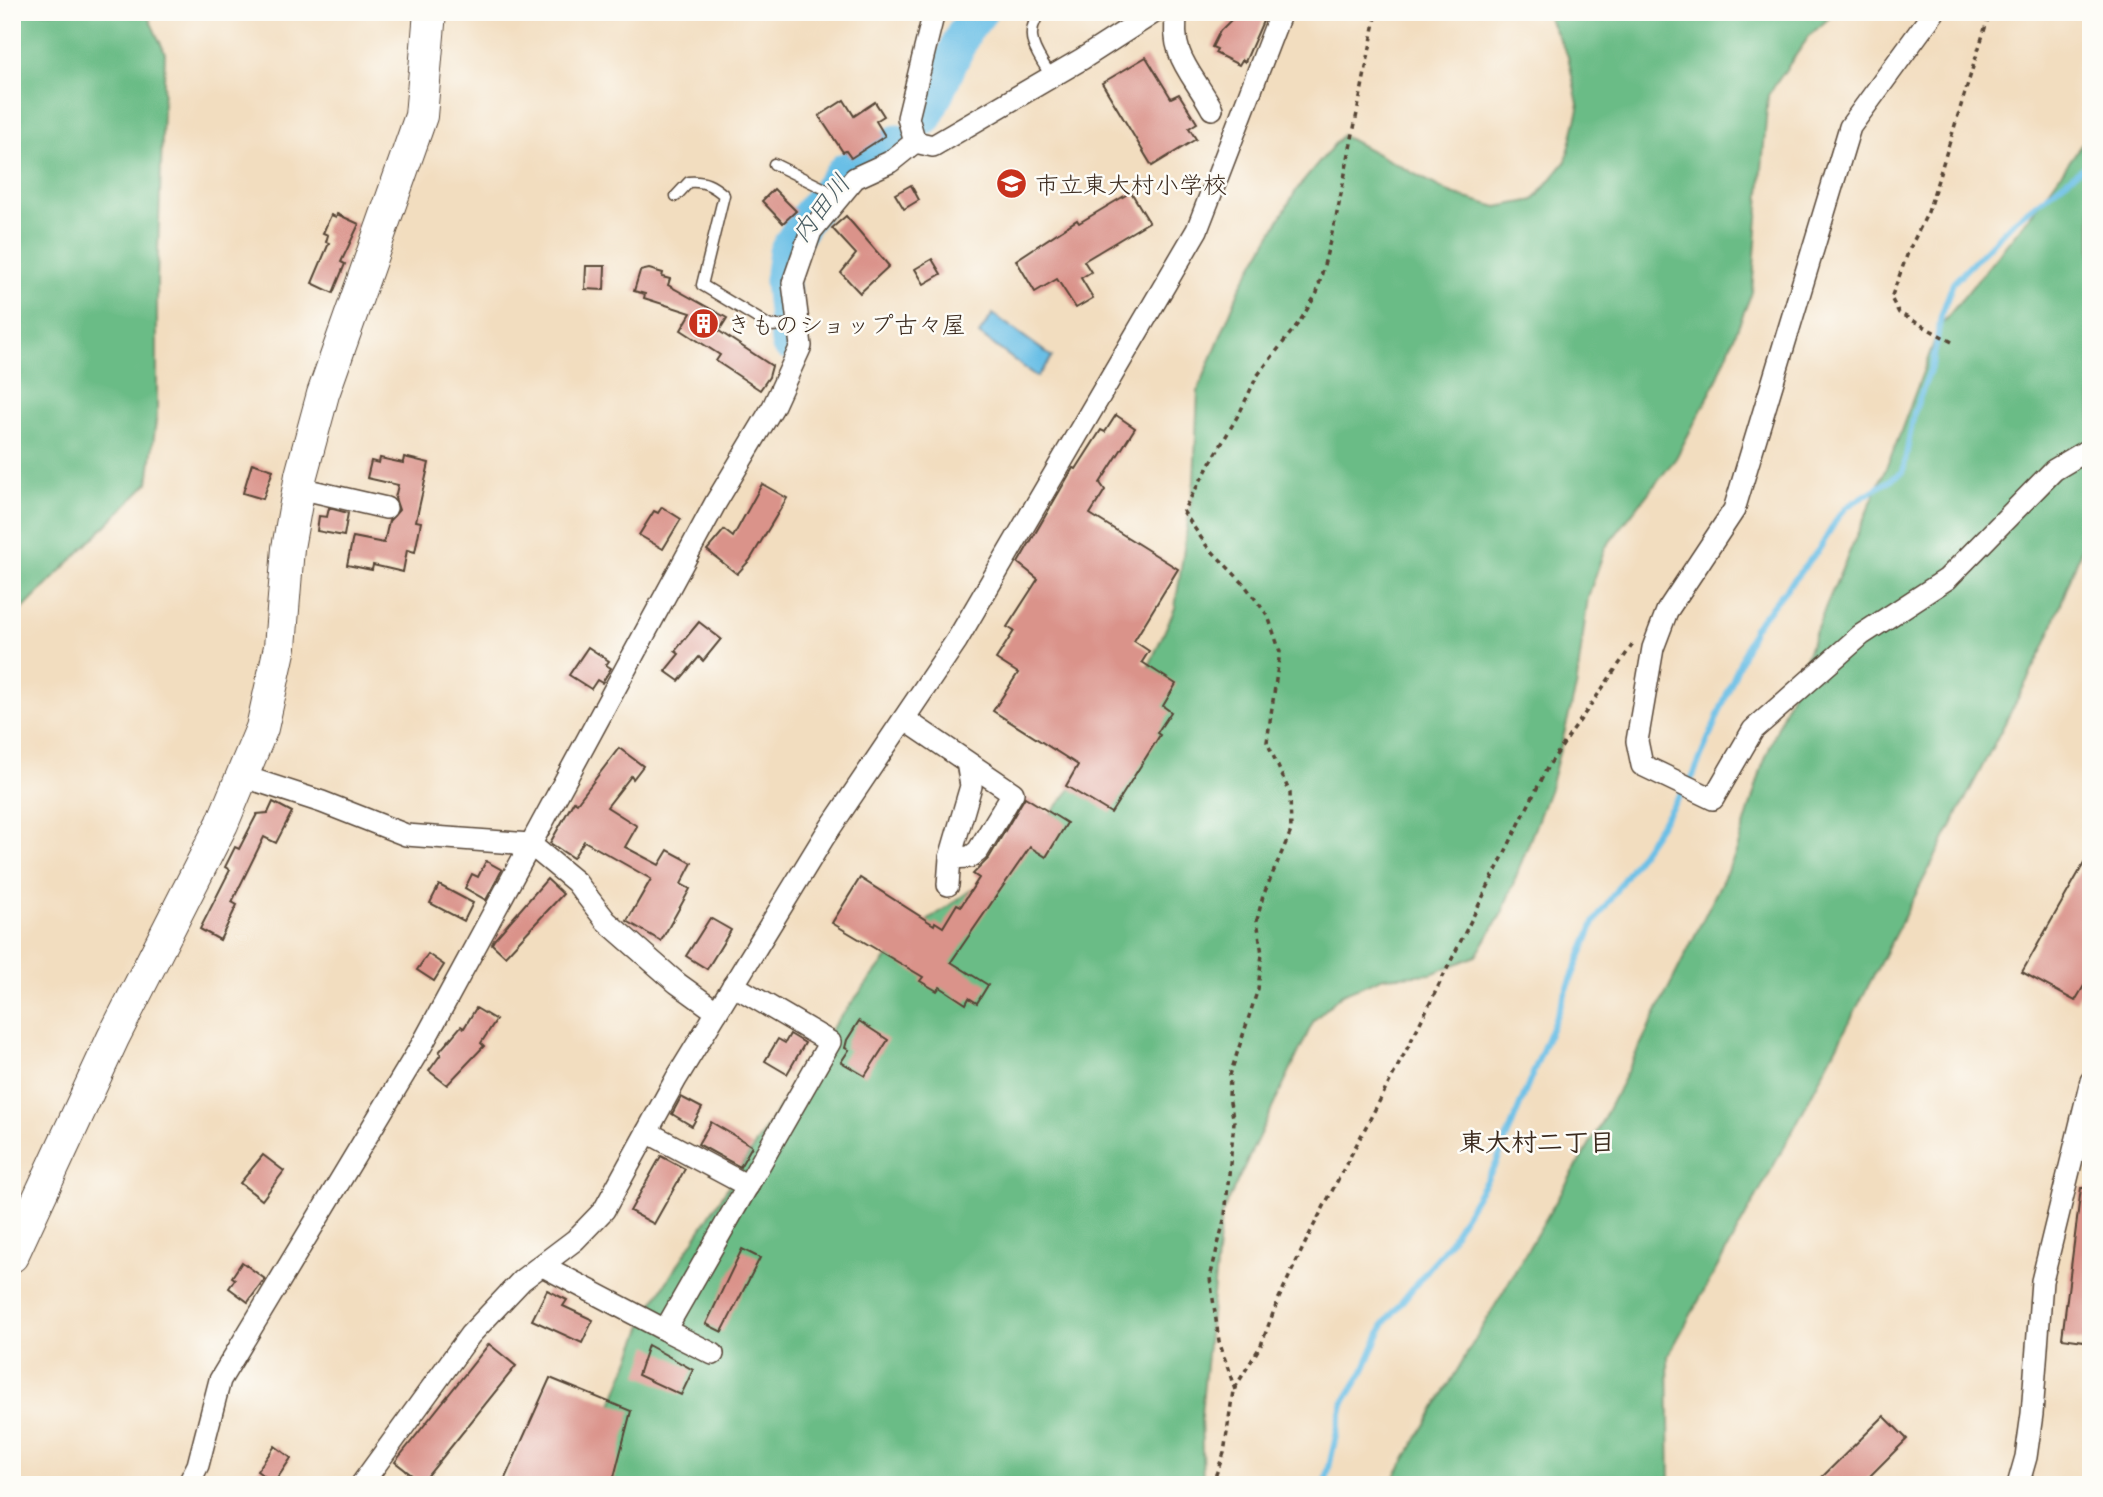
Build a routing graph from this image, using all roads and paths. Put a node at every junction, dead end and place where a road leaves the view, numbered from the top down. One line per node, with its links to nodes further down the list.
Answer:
1 (430, 12): 19 (street)
2 (934, 12): 12 (street)
3 (1041, 12): 10 (lane)
4 (1155, 12): 10 (street)
5 (1177, 12): 11 (street)
6 (1281, 12): 22 (street)
7 (1377, 12): 37 (path)
8 (1934, 12): 18 (street)
9 (1990, 12): 17 (path)
10 (1052, 77): 12 (street)
11 (1212, 109)
12 (915, 142): 14 (street)
13 (774, 164): 14 (lane)
14 (832, 195): 16 (street)
15 (676, 196): 16 (lane)
16 (797, 324): 25 (street)
17 (1952, 342)
18 (2091, 448)
19 (299, 488): 20 (street); 24 (street)
20 (386, 508)
21 (1639, 638): 37 (path)
22 (904, 719): 23 (street); 28 (street)
23 (967, 762): 26 (street); 26 (street)
24 (242, 776): 25 (street); 33 (street)
25 (530, 844): 29 (street); 38 (street)
26 (950, 858): 27 (street)
27 (948, 885)
28 (733, 985): 29 (street); 32 (street)
29 (717, 1012): 31 (street)
30 (2091, 1081): 41 (street)
31 (647, 1132): 32 (street); 34 (street)
32 (748, 1186): 35 (street)
33 (12, 1256)
34 (543, 1266): 35 (street); 39 (street)
35 (665, 1330): 36 (street)
36 (713, 1354)
37 (1235, 1390): 40 (path)
38 (188, 1485)
39 (361, 1485)
40 (1212, 1485)
41 (2018, 1485)

